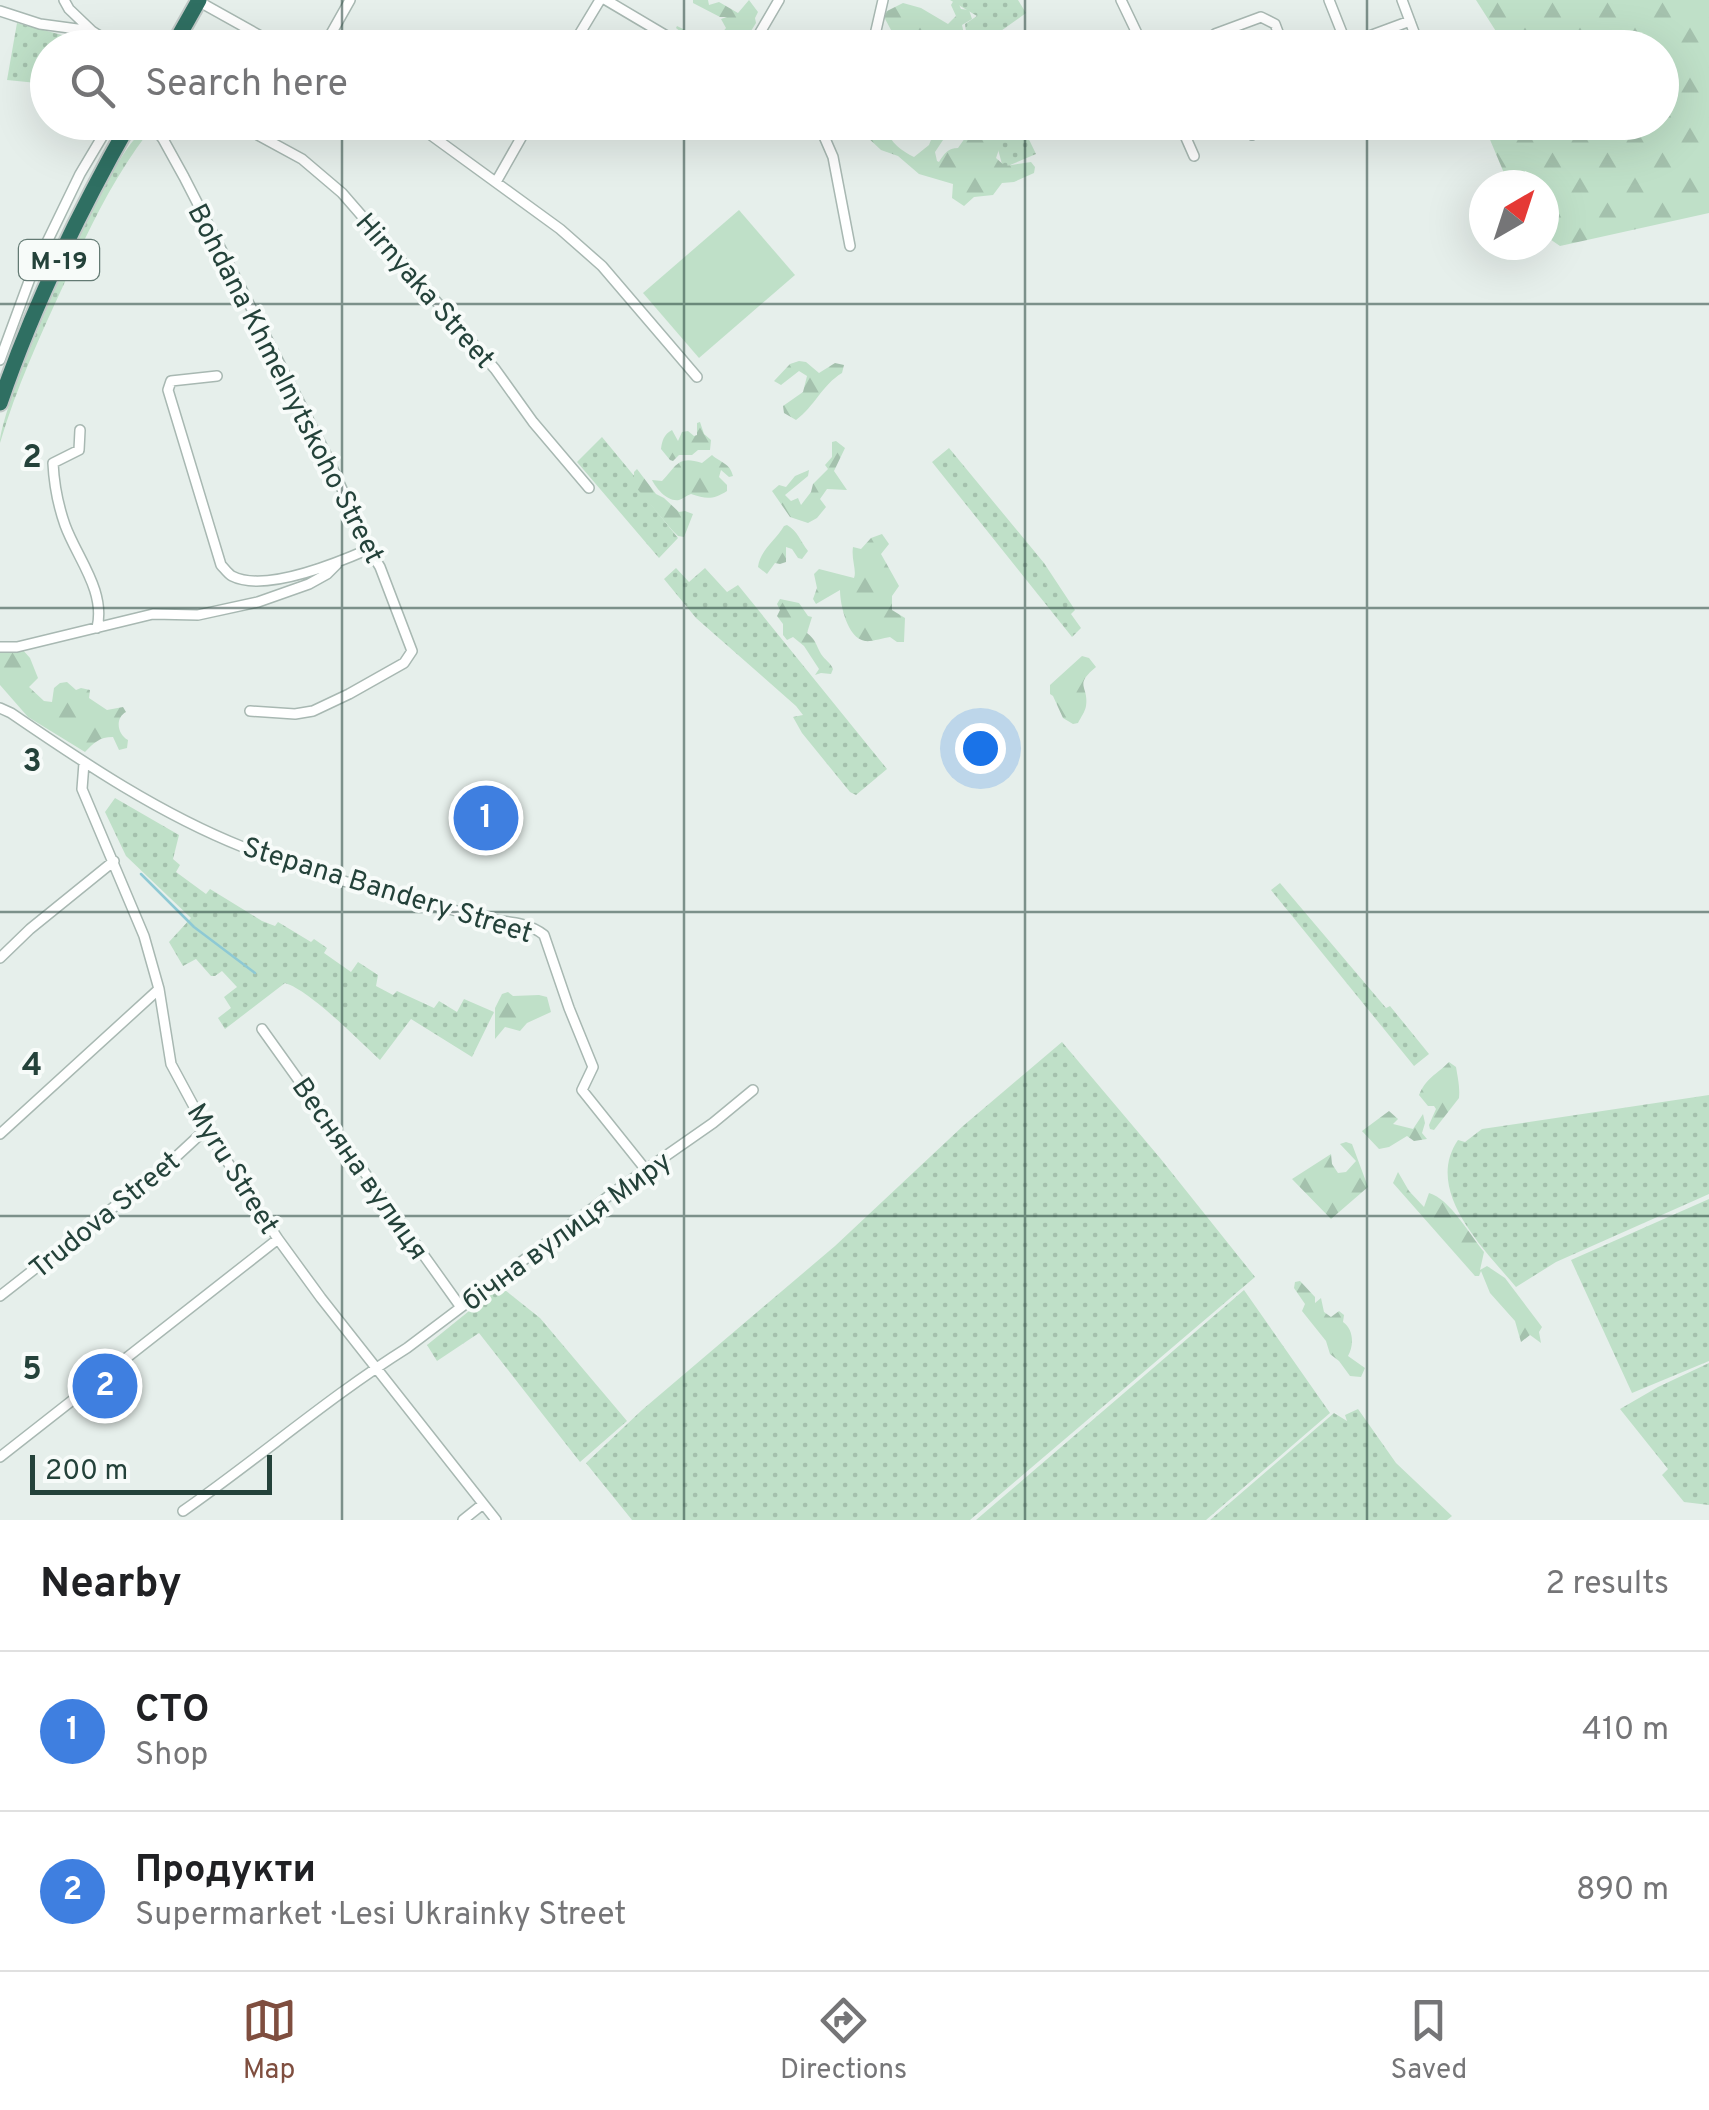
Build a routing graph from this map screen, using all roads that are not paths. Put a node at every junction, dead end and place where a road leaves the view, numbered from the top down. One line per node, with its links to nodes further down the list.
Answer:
1 (64, 0): 13 (street)
2 (199, 0): 14 (highway); 15 (street)
3 (350, 0): 16 (street)
4 (603, 0): 17 (street); 18 (street)
5 (779, 0): 19 (street)
6 (882, 0): 20 (street)
7 (1121, 0): 21 (street)
8 (1329, 0): 24 (street)
9 (1402, 0): 11 (street)
10 (0, 11): 12 (street)
11 (1410, 21): 25 (street); 26 (street)
12 (79, 30)
13 (90, 30)
14 (182, 30)
15 (251, 30)
16 (333, 30)
17 (583, 30)
18 (656, 30)
19 (762, 30)
20 (876, 30)
21 (1135, 30)
22 (1225, 30): 23 (street)
23 (1277, 30)
24 (1339, 30)
25 (1386, 30)
26 (1413, 30)
27 (100, 140): 38 (street)
28 (120, 140): 41 (highway, М-19)
29 (163, 140): 44 (street, Bohdana Khmelnytskoho Street)
30 (267, 140): 43 (street, Hirnyaka Street)
31 (439, 140): 36 (street)
32 (520, 140): 36 (street)
33 (826, 140): 37 (street)
34 (1187, 140): 35 (street)
35 (1194, 156)
36 (496, 182): 40 (street)
37 (850, 246)
38 (0, 360)
39 (217, 376): 45 (street)
40 (697, 377)
41 (0, 404)
42 (80, 430): 46 (street)
43 (589, 488)
44 (369, 549): 45 (street); 49 (street, Bohdana Khmelnytskoho Street)
45 (338, 562): 46 (street)
46 (96, 628): 47 (street)
47 (0, 647)
48 (0, 708): 50 (street, Stepana Bandery Street)
49 (250, 711)
50 (84, 764): 51 (street, Myru Street); 58 (street, Stepana Bandery Street)
51 (114, 860): 52 (street); 53 (street, Myru Street)
52 (0, 958)
53 (159, 988): 56 (street, Myru Street); 57 (street)
54 (262, 1029): 61 (street, Весняна вулиця)
55 (753, 1090): 58 (street, бічна вулиця Миру)
56 (206, 1129): 59 (street, Myru Street); 60 (street, Trudova Street)
57 (0, 1134)
58 (646, 1170): 61 (street, бічна вулиця Миру)
59 (278, 1239): 62 (street, Myru Street); 63 (street)
60 (0, 1296)
61 (460, 1306): 62 (street, бічна вулиця Миру)
62 (376, 1368): 64 (street, Myru Street); 65 (street, бічна вулиця Миру)
63 (0, 1458)
64 (482, 1504): 66 (street); 67 (street, Myru Street)
65 (183, 1510)
66 (463, 1520)
67 (496, 1520)

